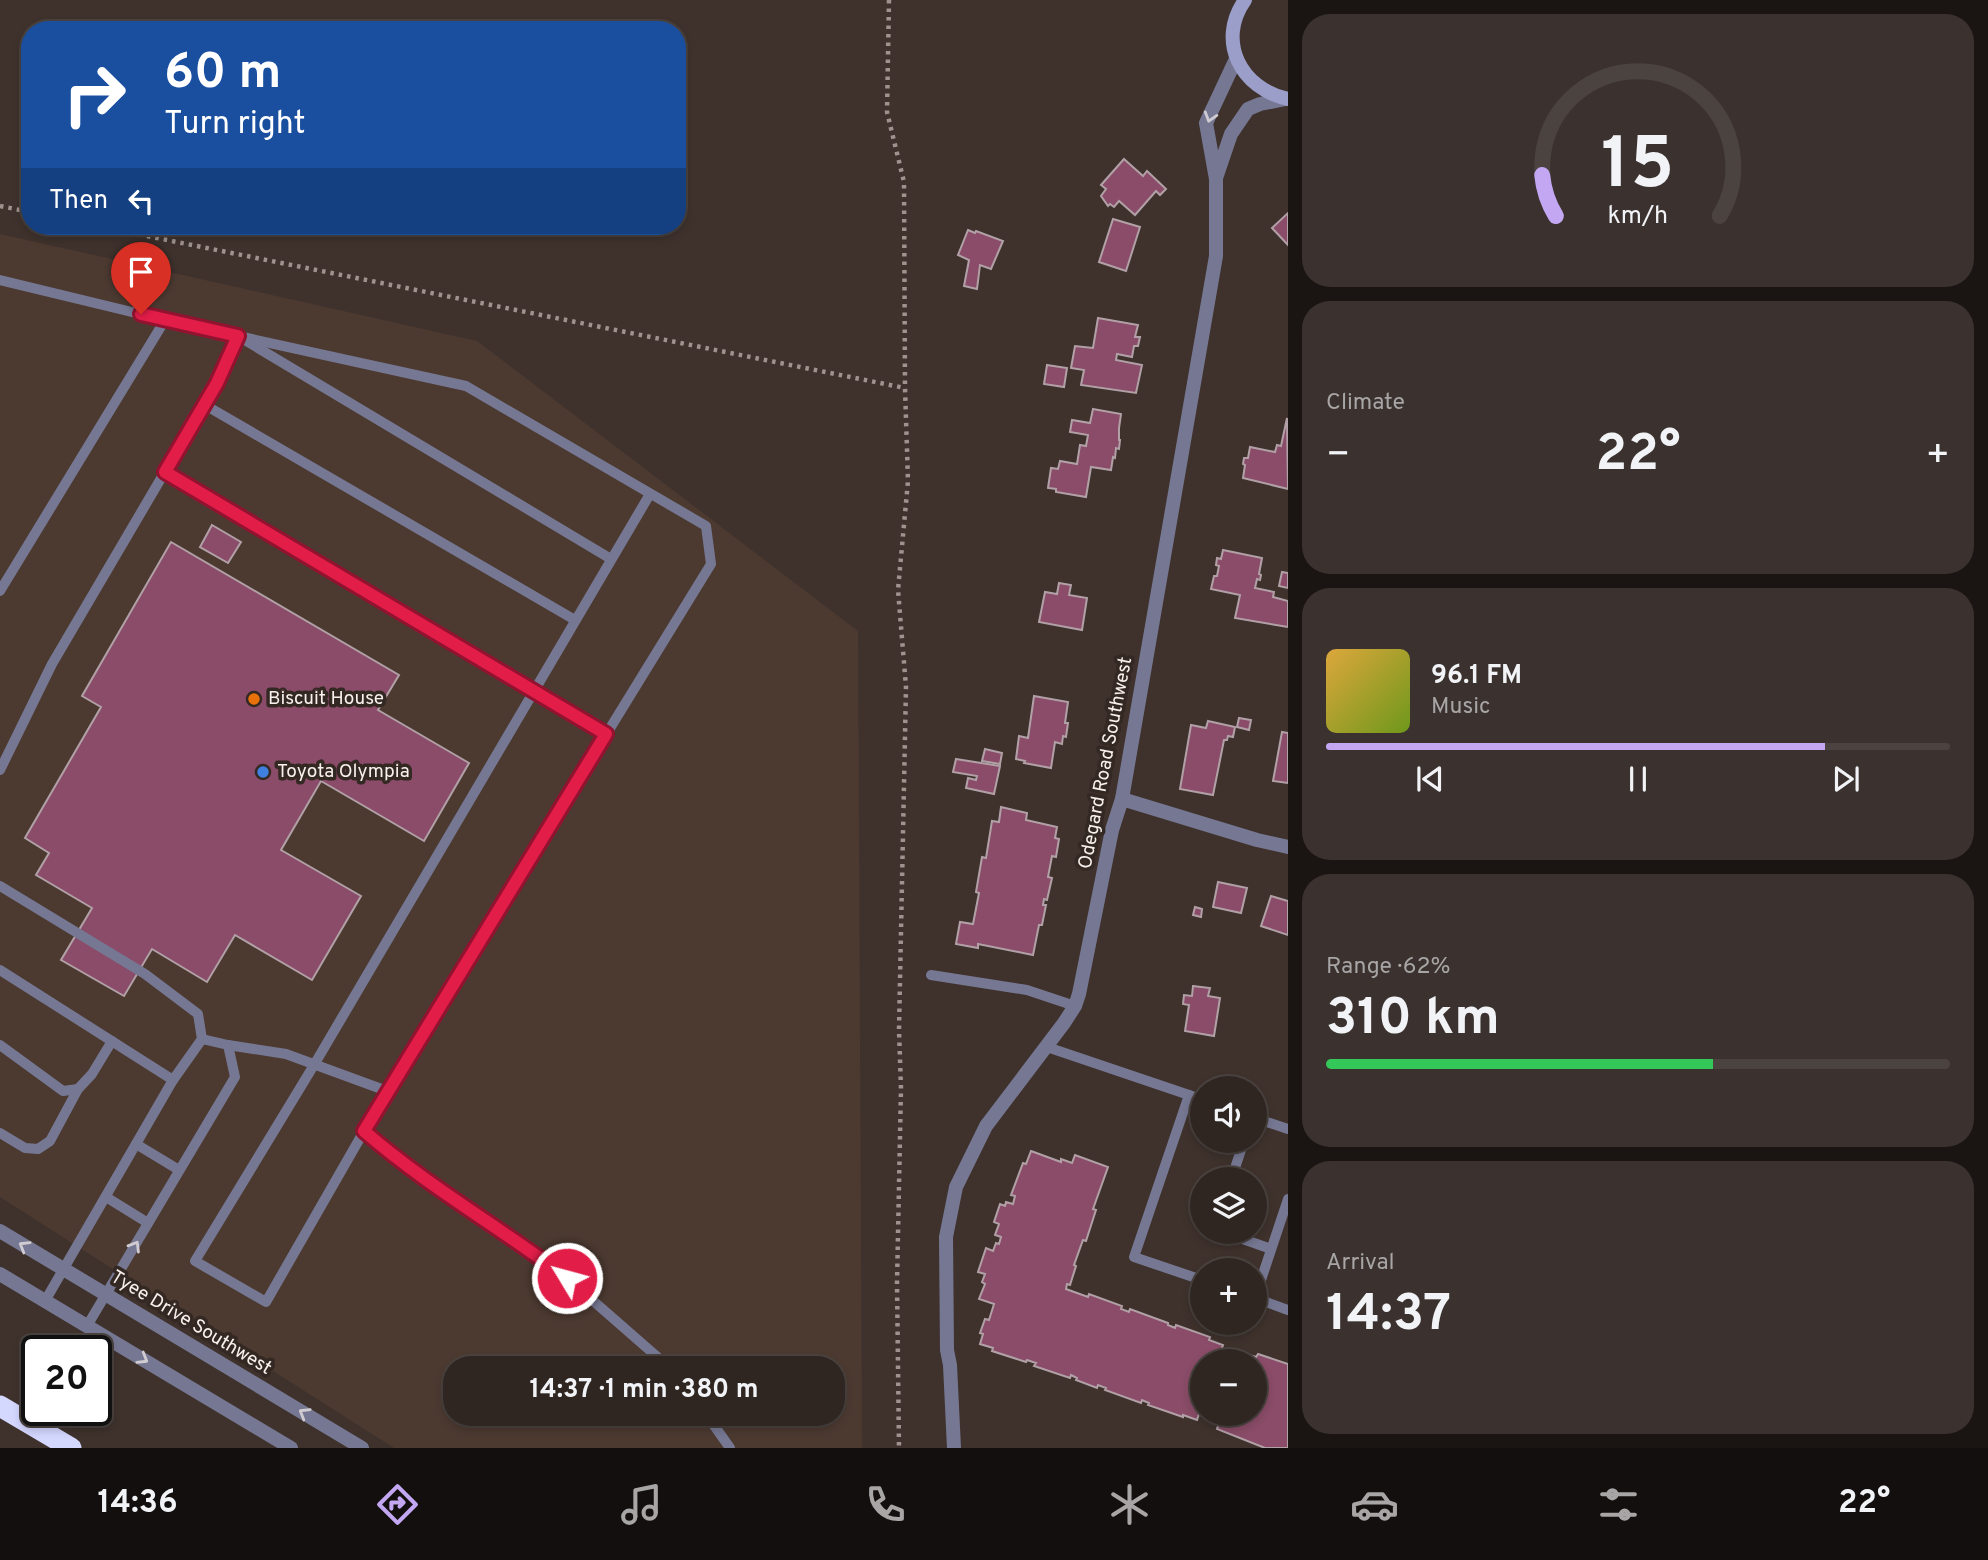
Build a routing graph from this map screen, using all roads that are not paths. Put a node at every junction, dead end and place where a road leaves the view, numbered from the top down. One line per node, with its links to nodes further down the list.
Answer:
1 (1239, 3): 2 (main road)
2 (1236, 59): 3 (main road); 4 (street, Odegard Road Southwest, one-way to 4)
3 (1287, 99): 4 (street)
4 (1216, 179): 17 (street, Odegard Road Southwest)
5 (1, 284): 6 (lane)
6 (165, 320): 7 (lane); 12 (lane)
7 (238, 336): 8 (lane); 10 (lane); 11 (lane)
8 (205, 405): 9 (lane); 13 (lane)
9 (165, 472): 14 (lane); 16 (lane)
10 (650, 494): 11 (lane); 15 (lane)
11 (611, 559): 13 (lane)
12 (0, 591)
13 (575, 620): 14 (lane)
14 (533, 691): 15 (lane); 28 (lane)
15 (606, 734): 31 (lane)
16 (0, 770)
17 (1122, 799): 18 (street); 22 (street, Odegard Road Southwest)
18 (1288, 847)
19 (0, 886): 23 (lane)
20 (0, 971): 24 (lane)
21 (931, 975): 22 (lane)
22 (1074, 1006): 27 (street, Odegard Road Southwest)
23 (202, 1039): 26 (lane); 29 (lane)
24 (112, 1041): 29 (lane); 30 (lane)
25 (0, 1045): 30 (lane)
26 (228, 1045): 28 (lane); 38 (lane)
27 (1047, 1047): 32 (lane); 61 (street, Odegard Road Southwest)
28 (314, 1065): 31 (lane); 35 (lane)
29 (173, 1080): 37 (lane)
30 (78, 1089): 36 (lane)
31 (387, 1091): 35 (lane)
32 (1189, 1095): 48 (lane)
33 (1267, 1122): 34 (lane)
34 (1288, 1129)
35 (364, 1131): 54 (lane)
36 (0, 1133)
37 (136, 1144): 38 (lane); 39 (lane)
38 (179, 1170): 41 (lane)
39 (106, 1197): 41 (lane); 46 (lane)
40 (1288, 1199): 44 (lane)
41 (148, 1223): 49 (lane, one-way to 41)
42 (0, 1231): 46 (street, Tyee Drive Southwest, one-way to 42)
43 (1259, 1244): 44 (lane)
44 (1271, 1248): 45 (lane)
45 (1267, 1260)
46 (64, 1270): 49 (street, Tyee Drive Southwest); 50 (lane)
47 (0, 1274): 50 (street)
48 (1190, 1276)
49 (106, 1295): 53 (lane); 59 (street, Tyee Drive Southwest, one-way to 49)
50 (45, 1301): 53 (street)
51 (1267, 1302): 52 (lane)
52 (1288, 1310)
53 (87, 1326): 58 (street, one-way to 58)
54 (656, 1356)
55 (0, 1406): 57 (highway)
56 (714, 1426): 60 (lane)
57 (71, 1448)
58 (291, 1448)
59 (362, 1448)
60 (730, 1448)
61 (954, 1448)

